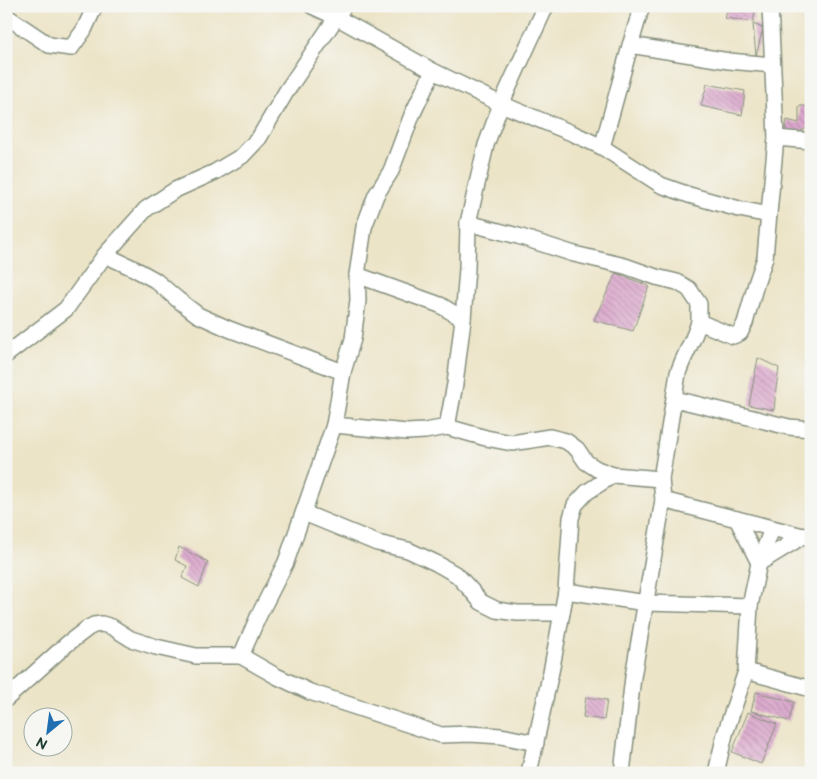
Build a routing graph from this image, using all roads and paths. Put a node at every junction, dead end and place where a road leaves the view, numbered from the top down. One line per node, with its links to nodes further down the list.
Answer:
1 (95, 6): 7 (street)
2 (312, 6): 6 (street)
3 (546, 6): 11 (street)
4 (642, 6): 8 (street)
5 (770, 6): 9 (street)
6 (340, 12): 10 (street); 17 (street)
7 (6, 16)
8 (630, 45): 9 (street); 14 (street)
9 (772, 64): 12 (street)
10 (433, 71): 11 (street); 18 (street)
11 (501, 104): 14 (street); 16 (street)
12 (776, 138): 13 (street); 15 (street)
13 (811, 141)
14 (602, 147): 15 (street)
15 (769, 215): 20 (street)
16 (468, 223): 19 (street); 20 (street)
17 (105, 255): 21 (street); 22 (street)
18 (357, 275): 19 (street); 22 (street)
19 (463, 319): 25 (street)
20 (699, 322): 23 (street)
21 (6, 355)
22 (343, 372): 24 (street)
23 (675, 399): 26 (street); 28 (street)
24 (334, 425): 25 (street); 30 (street)
25 (446, 427): 27 (street)
26 (811, 429)
27 (613, 475): 28 (street); 35 (street)
28 (661, 479): 29 (street)
29 (663, 500): 31 (street); 36 (street)
30 (304, 513): 38 (street); 39 (street)
31 (737, 519): 32 (street); 34 (street)
32 (772, 529): 33 (street); 34 (street)
33 (807, 536): 34 (street)
34 (759, 563): 37 (street)
35 (566, 591): 36 (street); 38 (street)
36 (646, 603): 37 (street); 45 (street)
37 (750, 606): 40 (street)
38 (562, 613): 43 (street)
39 (241, 656): 42 (street); 43 (street)
40 (746, 671): 41 (street); 46 (street)
41 (811, 689)
42 (6, 699)
43 (536, 742): 44 (street)
44 (529, 773)
45 (622, 773)
46 (716, 773)

